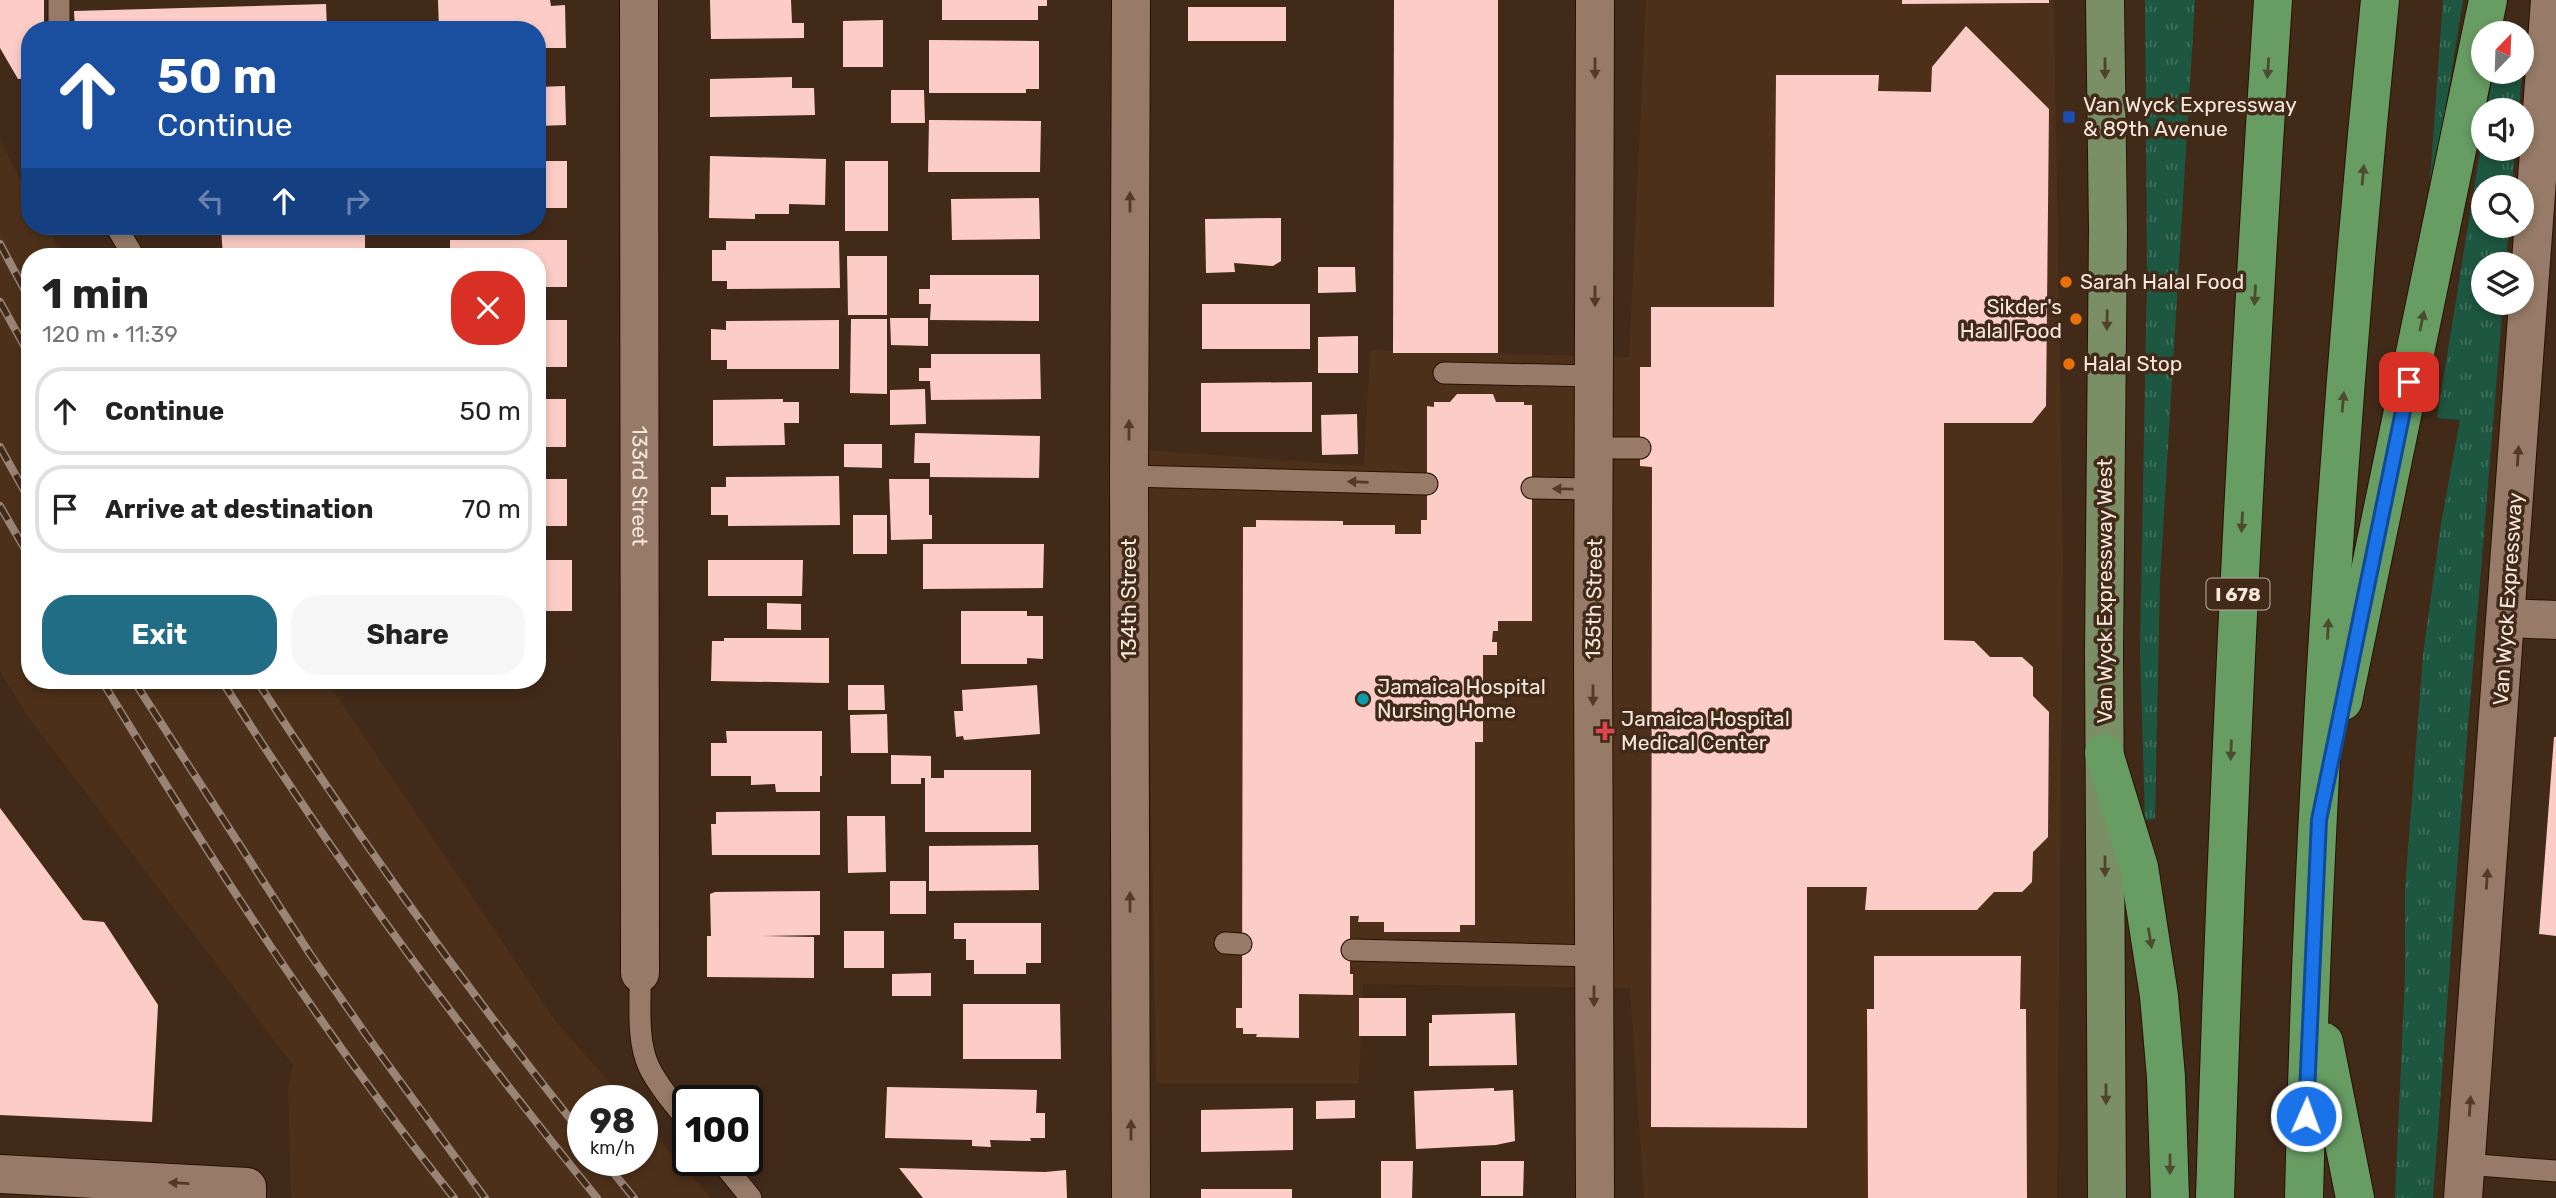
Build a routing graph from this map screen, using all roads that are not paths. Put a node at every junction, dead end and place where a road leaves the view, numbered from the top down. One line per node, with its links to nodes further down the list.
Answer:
1 (59, 0): 10 (lane)
2 (639, 0): 26 (street, 133rd Street)
3 (1131, 0): 16 (street, 134th Street, one-way to 3)
4 (1595, 0): 13 (street, 135th Street, one-way to 13)
5 (2105, 0): 22 (main road, Van Wyck Expressway West, one-way to 22)
6 (2273, 0): 39 (highway, I 678, one-way to 39)
7 (2380, 0): 23 (highway, one-way to 7)
8 (2488, 0): 23 (highway, one-way to 8)
9 (2551, 17): 11 (street, Van Wyck Expressway)
10 (59, 21)
11 (2550, 75): 20 (street, Van Wyck Expressway, one-way to 11)
12 (1444, 373): 13 (lane)
13 (1595, 376): 14 (street, 135th Street)
14 (1595, 447): 15 (lane); 19 (street, 135th Street)
15 (1640, 448)
16 (1129, 476): 17 (lane, one-way to 16); 36 (street, 134th Street, one-way to 16)
17 (1427, 484)
18 (1532, 488): 19 (lane, one-way to 18)
19 (1595, 489): 25 (street, 135th Street, one-way to 25)
20 (2507, 618): 21 (street); 32 (street, Van Wyck Expressway, one-way to 20)
21 (2556, 620)
22 (2104, 753): 33 (main road, Van Wyck Expressway West, one-way to 33); 38 (highway, one-way to 38)
23 (2319, 820): 27 (highway)
24 (1352, 950): 25 (lane)
25 (1594, 956): 37 (street, 135th Street, one-way to 37)
26 (640, 973): 28 (lane)
27 (2312, 980): 40 (highway); 41 (highway)
28 (672, 1102)
29 (2556, 1171): 32 (lane)
30 (0, 1174): 34 (street, one-way to 30)
31 (733, 1176): 35 (lane)
32 (2464, 1181)
33 (2107, 1190)
34 (247, 1192)
35 (751, 1198)
36 (1131, 1198)
37 (1595, 1198)
38 (2170, 1198)
39 (2215, 1198)
40 (2304, 1198)
41 (2355, 1198)

